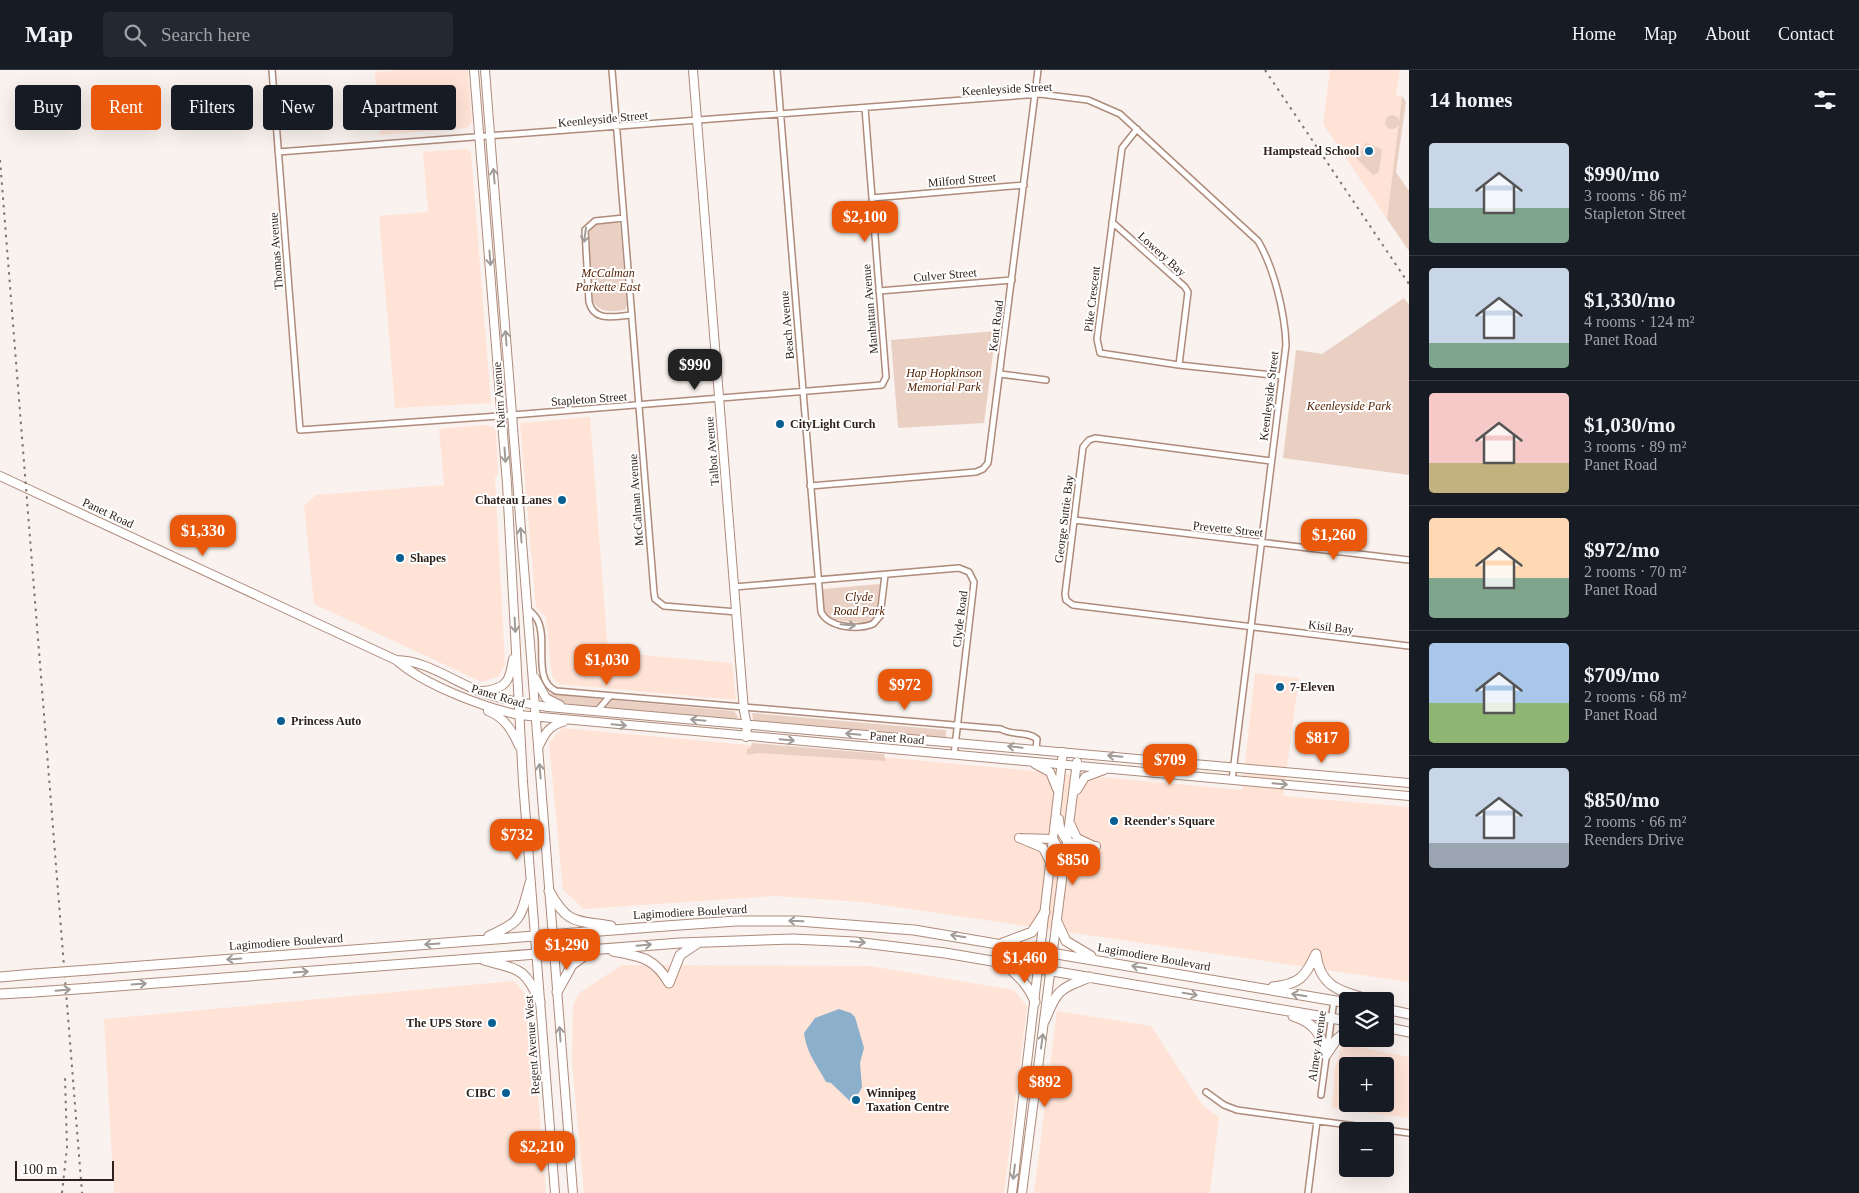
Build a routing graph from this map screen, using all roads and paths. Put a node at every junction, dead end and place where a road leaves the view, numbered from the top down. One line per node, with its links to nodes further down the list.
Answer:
1 (272, 70): 16 (street, Thomas Avenue)
2 (474, 70): 15 (street, Nairn Avenue)
3 (485, 70): 14 (street, Nairn Avenue)
4 (612, 70): 12 (street, McCalman Avenue)
5 (693, 70): 11 (street, Talbot Avenue)
6 (777, 70): 10 (street, Beach Avenue)
7 (1038, 70): 8 (street, Kent Road)
8 (1035, 95): 9 (street, Keenleyside Street); 13 (street, Keenleyside Street); 17 (street, Kent Road)
9 (865, 108): 10 (street, Keenleyside Street); 18 (street, Manhattan Avenue)
10 (780, 115): 11 (street, Keenleyside Street); 33 (street, Beach Avenue)
11 (697, 122): 12 (street, Keenleyside Street); 34 (street, Talbot Avenue)
12 (617, 128): 14 (street, Keenleyside Street); 19 (street, McCalman Avenue)
13 (1137, 129): 20 (street, Pike Crescent); 30 (street, Keenleyside Street)
14 (490, 136): 15 (street, Keenleyside Street); 21 (street, Nairn Avenue, one-way to 14)
15 (480, 137): 16 (street, Keenleyside Street); 22 (street, Nairn Avenue)
16 (278, 152): 38 (street, Thomas Avenue)
17 (1024, 185): 18 (street, Milford Street); 23 (street, Kent Road)
18 (872, 198): 24 (street, Manhattan Avenue)
19 (624, 218): 25 (street, McCalman Avenue); 25 (street, one-way to 25)
20 (1112, 222): 28 (street, Lowery Bay); 28 (street, Pike Crescent)
21 (499, 233): 22 (street); 26 (street, Nairn Avenue)
22 (488, 234): 27 (street, Nairn Avenue, one-way to 27)
23 (1012, 280): 24 (street, Culver Street); 29 (street, Kent Road)
24 (879, 291): 32 (street, Manhattan Avenue)
25 (632, 315): 35 (street, McCalman Avenue)
26 (505, 321): 27 (street); 37 (street, Nairn Avenue, one-way to 26)
27 (494, 322): 36 (street, Nairn Avenue)
28 (1179, 365): 30 (street, Pike Crescent)
29 (1000, 374): 31 (street); 43 (street, Kent Road)
30 (1282, 376): 39 (street, Keenleyside Street)
31 (1046, 380)
32 (880, 386): 33 (street, Stapleton Street)
33 (802, 392): 34 (street, Stapleton Street); 43 (street, Beach Avenue)
34 (719, 399): 35 (street, Stapleton Street); 49 (street, Talbot Avenue)
35 (639, 405): 37 (street, Stapleton Street); 52 (street, McCalman Avenue)
36 (502, 416): 37 (street, Stapleton Street); 38 (street, Stapleton Street); 42 (street, Nairn Avenue, one-way to 42)
37 (512, 416): 41 (street, Nairn Avenue)
38 (300, 430)
39 (1271, 461): 44 (street, George Suttie Bay); 45 (street, Keenleyside Street)
40 (0, 476): 56 (street, Panet Road)
41 (518, 483): 42 (street); 50 (street, Nairn Avenue, one-way to 41)
42 (506, 484): 51 (street, Nairn Avenue)
43 (810, 486): 48 (street, Beach Avenue)
44 (1074, 520): 45 (street, Prevette Street); 53 (street, George Suttie Bay)
45 (1261, 543): 46 (street, Prevette Street); 53 (street, Keenleyside Street)
46 (1409, 560)
47 (885, 574): 48 (street, Clyde Road); 48 (street, one-way to 47); 73 (street, Clyde Road)
48 (818, 579): 49 (street, Clyde Road)
49 (734, 587): 52 (street, Talbot Avenue)
50 (527, 608): 51 (street); 57 (street); 59 (street, Nairn Avenue)
51 (514, 609): 54 (street, Nairn Avenue, one-way to 54)
52 (737, 612): 67 (street, Talbot Avenue)
53 (1250, 627): 55 (street, Kisil Bay); 85 (street, Keenleyside Street)
54 (516, 642): 62 (street); 64 (street, Nairn Avenue)
55 (1409, 646)
56 (396, 660): 58 (street, Panet Road); 60 (street, Panet Road)
57 (543, 666): 59 (street); 63 (street)
58 (429, 669): 60 (street); 62 (street, Panet Road)
59 (532, 669): 65 (street, Nairn Avenue); 66 (street)
60 (424, 678): 61 (street, Panet Road)
61 (447, 689): 69 (street, Panet Road); 79 (street)
62 (479, 691): 64 (street, Panet Road)
63 (610, 696): 67 (street); 68 (street)
64 (518, 703): 65 (street, Panet Road); 69 (street, Nairn Avenue)
65 (535, 705): 66 (street, Panet Road); 70 (street, Nairn Avenue)
66 (569, 708): 68 (street, Panet Road)
67 (744, 709): 72 (street, Talbot Avenue); 73 (street)
68 (597, 711): 72 (street, Panet Road, one-way to 68)
69 (520, 715): 70 (street, Panet Road); 79 (street, Regent Avenue West)
70 (535, 718): 71 (street, Panet Road); 76 (street)
71 (571, 721): 74 (street, Panet Road, one-way to 74); 76 (street)
72 (743, 724): 74 (street, Talbot Avenue); 75 (street, Panet Road, one-way to 72)
73 (957, 726): 75 (street, Clyde Road); 77 (street)
74 (742, 736): 81 (street, Panet Road, one-way to 81)
75 (955, 743): 77 (street, Panet Road, one-way to 75); 81 (street, Clyde Road)
76 (538, 748): 97 (street, one-way to 76)
77 (1036, 749): 78 (street, Panet Road)
78 (1064, 752): 80 (street, Panet Road); 83 (street)
79 (521, 753): 96 (street, Regent Avenue West)
80 (1080, 753): 84 (street); 85 (street, Panet Road, one-way to 80)
81 (954, 755): 82 (street, Panet Road)
82 (1029, 761): 83 (street, Panet Road); 91 (street)
83 (1062, 764): 84 (street, Panet Road); 91 (street)
84 (1077, 766): 86 (street, Panet Road); 90 (street)
85 (1233, 768): 87 (street, Keenleyside Street); 88 (street, Panet Road)
86 (1111, 769): 87 (street, Panet Road); 90 (street)
87 (1232, 780): 89 (street, Panet Road, one-way to 89)
88 (1409, 783)
89 (1409, 796)
90 (1073, 798): 92 (street)
91 (1058, 799): 93 (street); 94 (street)
92 (1071, 818): 94 (street); 94 (street)
93 (1053, 839): 95 (street); 95 (street); 98 (street)
94 (1068, 841): 98 (street)
95 (1050, 864): 99 (street)
96 (530, 883): 103 (street, Regent Avenue West); 104 (main road)
97 (549, 891): 101 (main road); 102 (street)
98 (1058, 905): 100 (street)
99 (1045, 912): 106 (main road); 108 (street)
100 (1057, 922): 110 (street); 113 (main road)
101 (623, 929): 102 (main road, Lagimodiere Boulevard); 106 (main road, Lagimodiere Boulevard, one-way to 101)
102 (552, 934): 103 (main road, Lagimodiere Boulevard); 109 (street)
103 (534, 935): 104 (main road, Lagimodiere Boulevard); 111 (street, Regent Avenue West)
104 (480, 940): 117 (main road, Lagimodiere Boulevard, one-way to 117, bridge)
105 (701, 941): 107 (main road, one-way to 105); 107 (main road); 114 (main road, one-way to 114)
106 (1000, 943): 108 (main road, Lagimodiere Boulevard)
107 (599, 949): 109 (main road); 120 (main road)
108 (1040, 951): 110 (main road, Lagimodiere Boulevard); 115 (street)
109 (554, 952): 111 (main road); 120 (street)
110 (1054, 953): 113 (main road, Lagimodiere Boulevard); 116 (street)
111 (536, 954): 112 (main road); 125 (street, Regent Avenue West)
112 (477, 958): 122 (main road, one-way to 112, bridge); 125 (main road)
113 (1103, 961): 119 (main road, Lagimodiere Boulevard, one-way to 113)
114 (1004, 963): 115 (main road); 126 (main road)
115 (1039, 969): 116 (main road); 126 (street)
116 (1051, 971): 118 (main road); 132 (street)
117 (0, 977)
118 (1090, 977): 127 (main road, one-way to 127); 132 (main road)
119 (1258, 988): 121 (main road); 123 (main road, Lagimodiere Boulevard, one-way to 119)
120 (557, 992): 141 (street, one-way to 120)
121 (1348, 992)
122 (0, 994)
123 (1334, 1000): 124 (main road, Lagimodiere Boulevard); 130 (street, Almey Avenue)
124 (1339, 1001)
125 (540, 1002): 142 (street, Regent Avenue West)
126 (1035, 1002): 143 (street)
127 (1266, 1007): 130 (main road); 136 (main road)
128 (1394, 1011): 129 (main road)
129 (1409, 1014)
130 (1331, 1018): 131 (main road); 136 (street, Almey Avenue)
131 (1339, 1019)
132 (1045, 1020): 144 (street, one-way to 132)
133 (1394, 1029): 134 (main road)
134 (1409, 1032)
135 (1339, 1038): 136 (main road)
136 (1326, 1055): 138 (street, Almey Avenue)
137 (1206, 1092): 139 (street)
138 (1321, 1094)
139 (1317, 1122): 140 (street); 149 (street)
140 (1409, 1133)
141 (569, 1150): 142 (street); 146 (street)
142 (551, 1152): 145 (street, Regent Avenue West)
143 (1016, 1153): 144 (street); 147 (street, one-way to 147)
144 (1027, 1153): 148 (street)
145 (555, 1193)
146 (573, 1193)
147 (1012, 1193)
148 (1022, 1193)
149 (1308, 1193)

